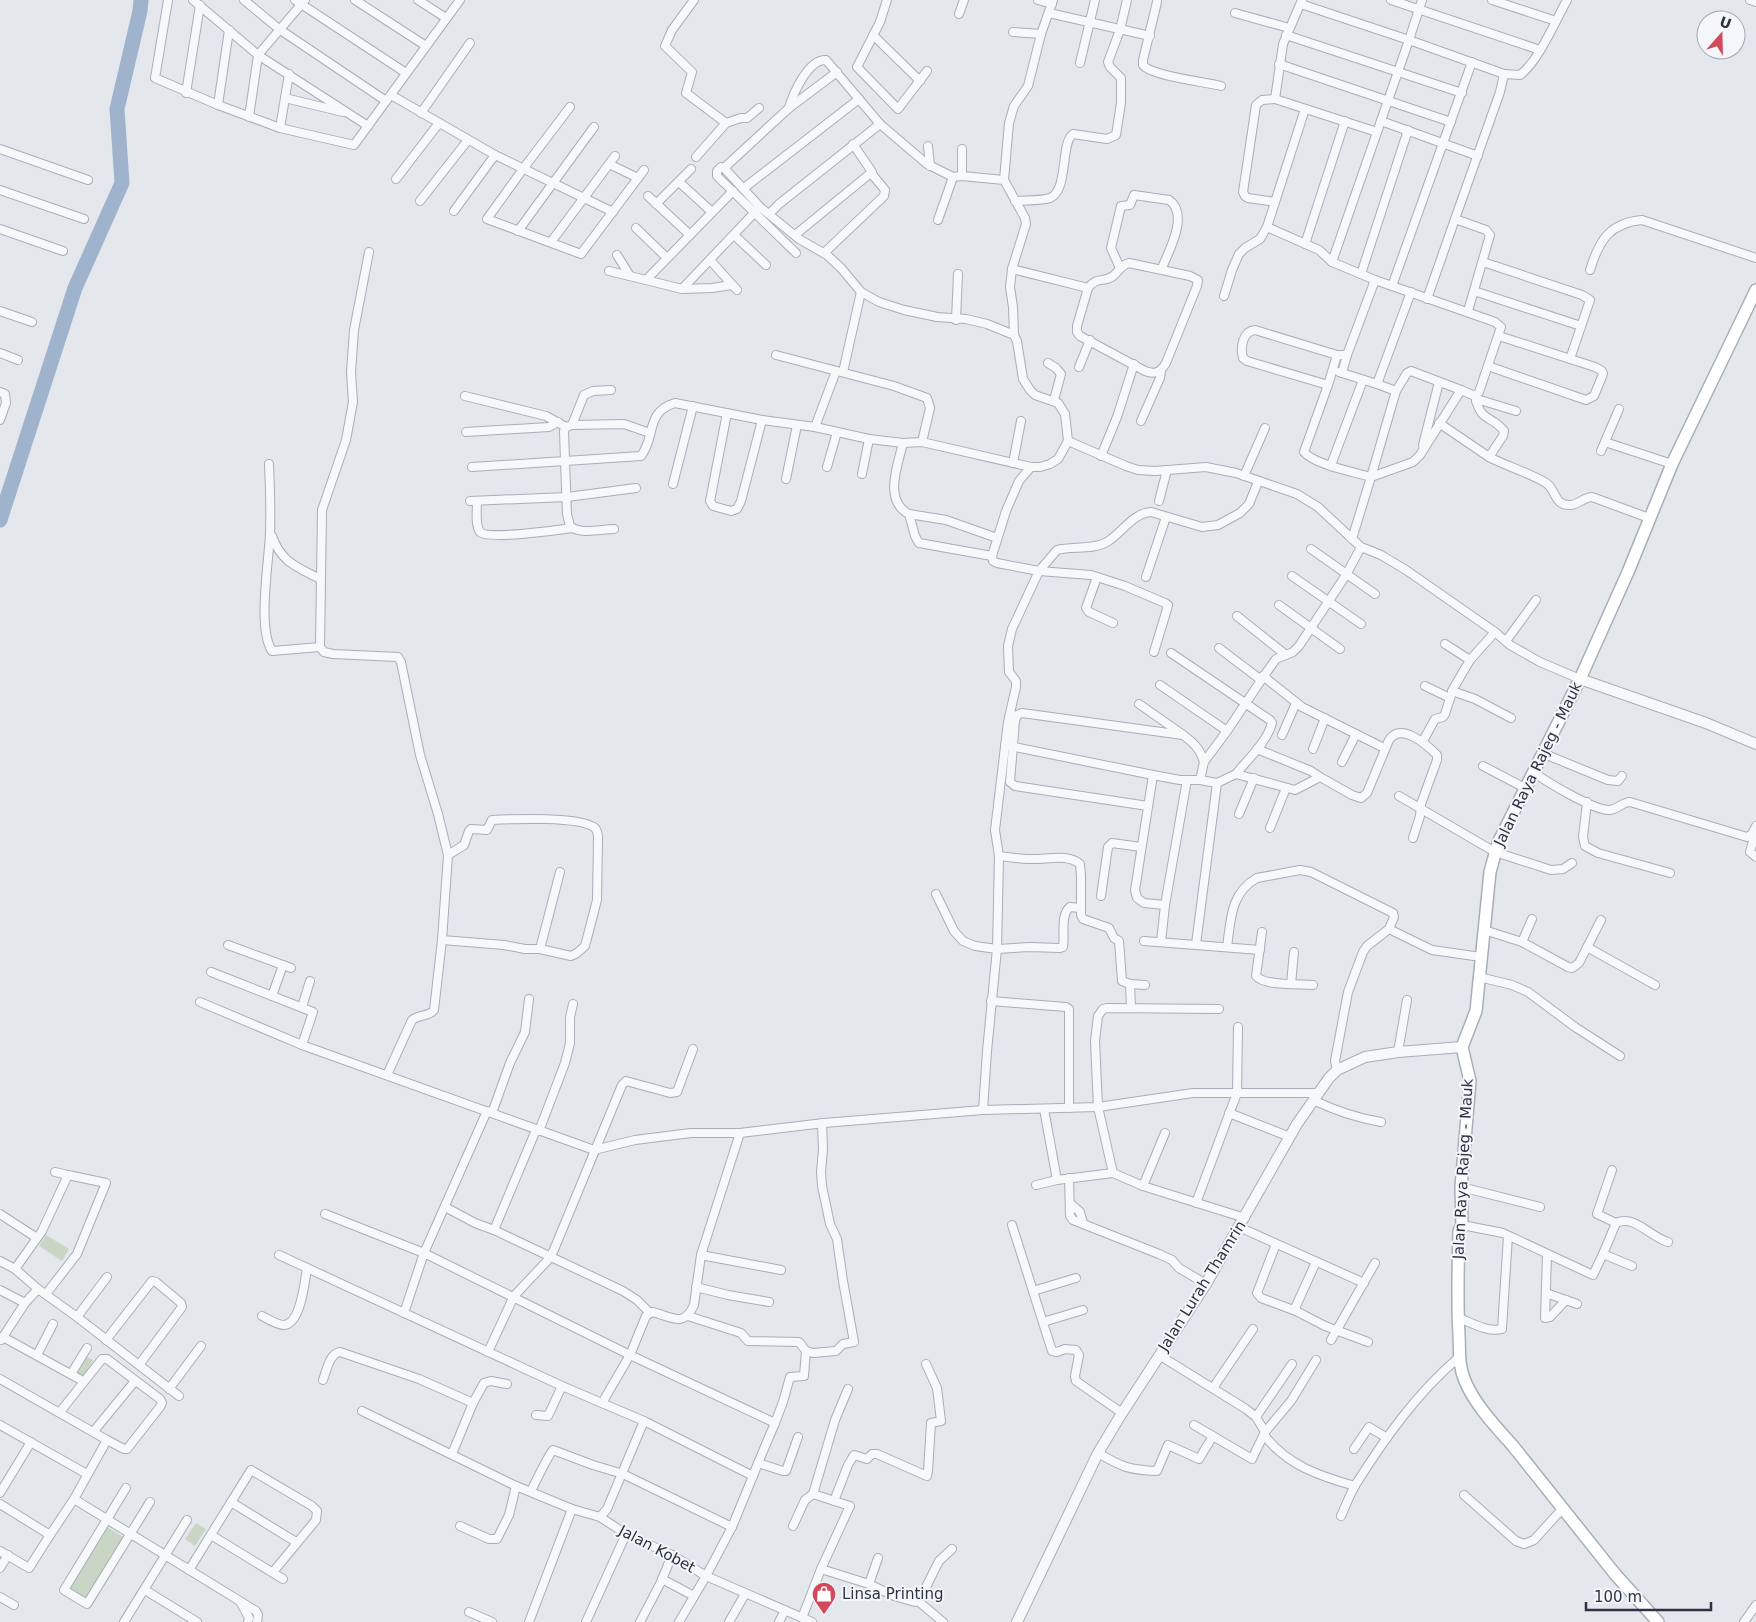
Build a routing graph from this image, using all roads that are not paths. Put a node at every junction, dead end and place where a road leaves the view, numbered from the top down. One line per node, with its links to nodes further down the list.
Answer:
1 (168, 0): 54 (street)
2 (244, 0): 30 (street)
3 (354, 0): 40 (street)
4 (418, 0): 27 (street)
5 (460, 0): 27 (street)
6 (694, 0): 73 (street)
7 (887, 0): 36 (street)
8 (964, 0): 26 (street)
9 (1038, 0): 19 (street)
10 (1095, 0): 29 (street)
11 (1128, 0): 32 (street)
12 (1392, 0): 23 (street)
13 (1422, 0): 23 (street)
14 (1492, 0): 28 (street)
15 (1567, 0): 28 (street)
16 (1750, 0): 22 (street)
17 (197, 2): 31 (street); 54 (street)
18 (300, 2): 30 (street); 49 (street)
19 (1052, 2): 24 (street)
20 (1157, 2): 37 (street)
21 (1301, 2): 34 (street); 38 (street)
22 (1756, 2)
23 (1420, 10): 38 (street); 41 (street)
24 (1049, 13): 29 (street); 35 (street)
25 (1235, 13): 34 (street)
26 (959, 14)
27 (446, 18): 40 (street)
28 (1556, 21): 41 (street)
29 (1089, 23): 32 (street); 44 (street)
30 (279, 29): 42 (street); 57 (street)
31 (229, 30): 42 (street); 61 (street)
32 (1120, 30): 37 (street); 110 (street)
33 (1013, 32): 35 (street)
34 (1288, 32): 45 (street); 46 (street)
35 (1041, 34): 102 (street)
36 (873, 35): 52 (street); 52 (street)
37 (1150, 36): 53 (street)
38 (1408, 40): 43 (street); 46 (street)
39 (470, 43): 66 (street)
40 (426, 46): 49 (street)
41 (1540, 50): 51 (street)
42 (258, 55): 50 (street); 68 (street)
43 (1472, 62): 51 (street); 55 (street)
44 (1080, 64)
45 (1279, 64): 59 (street); 60 (street)
46 (1398, 71): 55 (street); 60 (street)
47 (837, 72): 58 (street); 64 (street); 64 (street)
48 (927, 72): 52 (street)
49 (406, 73): 57 (street)
50 (288, 74): 56 (street); 67 (street)
51 (1504, 74): 88 (street)
52 (920, 81)
53 (1221, 86)
54 (186, 92): 61 (street)
55 (1462, 92): 71 (street)
56 (285, 98): 67 (street); 77 (street)
57 (388, 98): 66 (street); 75 (street)
58 (859, 99): 74 (street); 105 (street)
59 (1275, 99): 65 (street); 112 (street)
60 (1387, 101): 70 (street); 71 (street)
61 (218, 106): 68 (street)
62 (570, 107): 92 (street)
63 (759, 108): 73 (street)
64 (789, 108): 93 (street)
65 (1305, 109): 69 (street); 112 (street)
66 (421, 113): 72 (street)
67 (350, 114): 75 (street)
68 (249, 117): 77 (street)
69 (1345, 121): 79 (street); 131 (street)
70 (1381, 121): 78 (street); 79 (street)
71 (1451, 122): 82 (street)
72 (439, 123): 80 (street); 100 (street)
73 (726, 123): 89 (street)
74 (880, 124): 81 (street); 91 (street)
75 (368, 126): 77 (street)
76 (594, 127): 104 (street)
77 (280, 128)
78 (1408, 130): 82 (street); 149 (street)
79 (1377, 132): 140 (street)
80 (468, 140): 86 (street); 111 (street)
81 (853, 144): 96 (street); 119 (street)
82 (1443, 144): 88 (street); 153 (street)
83 (928, 146): 91 (street)
84 (0, 148): 101 (street)
85 (962, 149): 97 (street)
86 (495, 155): 92 (street); 115 (street)
87 (615, 156): 90 (street)
88 (1478, 156): 121 (street)
89 (696, 157)
90 (609, 164): 99 (street); 109 (street)
91 (930, 166): 98 (street)
92 (523, 168): 104 (street); 126 (street)
93 (724, 168): 105 (street); 107 (street)
94 (691, 169): 103 (street)
95 (644, 170): 99 (street)
96 (871, 173): 129 (street); 135 (street)
97 (962, 176): 98 (street); 102 (street)
98 (953, 177): 122 (street)
99 (638, 178): 116 (street)
100 (396, 179)
101 (88, 180)
102 (1004, 180): 110 (street)
103 (679, 182): 113 (street); 117 (street)
104 (553, 183): 109 (street); 126 (street)
105 (744, 188): 114 (street)
106 (0, 190): 120 (street)
107 (733, 191): 117 (street); 118 (street)
108 (648, 196): 113 (street)
109 (584, 198): 116 (street); 130 (street)
110 (1015, 200): 144 (street)
111 (420, 201)
112 (1274, 202): 123 (street)
113 (656, 204): 127 (street)
114 (760, 207): 118 (street); 119 (street)
115 (454, 211)
116 (612, 212): 130 (street)
117 (712, 212): 127 (street)
118 (754, 212): 128 (street); 134 (street)
119 (769, 214): 129 (street)
120 (84, 219)
121 (1455, 219): 141 (street); 161 (street)
122 (938, 220)
123 (1268, 227): 131 (street); 160 (street)
124 (636, 228): 137 (street)
125 (0, 229): 132 (street)
126 (518, 231): 130 (street)
127 (690, 235): 137 (street)
128 (734, 235): 139 (street); 142 (street)
129 (795, 235): 135 (street)
130 (550, 242)
131 (1305, 244): 140 (street)
132 (63, 251)
133 (369, 252): 255 (street)
134 (796, 253)
135 (824, 253): 157 (street)
136 (617, 255): 150 (street)
137 (667, 258): 151 (street)
138 (1756, 258): 146 (street)
139 (710, 260): 155 (street); 155 (street)
140 (1332, 262): 149 (street)
141 (1483, 262): 159 (street); 166 (street)
142 (766, 265)
143 (1120, 268): 145 (street); 145 (street); 154 (street)
144 (1012, 269): 154 (street); 167 (street)
145 (1161, 270): 182 (street)
146 (1590, 270)
147 (609, 271): 150 (street)
148 (958, 274): 164 (street)
149 (1362, 274): 152 (street)
150 (630, 276): 151 (street)
151 (646, 280): 155 (street)
152 (1375, 280): 153 (street); 173 (street)
153 (1392, 286): 158 (street)
154 (1088, 288): 169 (street)
155 (682, 289)
156 (1756, 290): 224 (main road, Jalan Raya Rajeg - Mauk)
157 (862, 292): 164 (street); 181 (street)
158 (1411, 292): 161 (street); 186 (street)
159 (1474, 292): 163 (street); 166 (street)
160 (1224, 296)
161 (1427, 299): 163 (street)
162 (0, 311): 165 (street)
163 (1468, 311): 168 (street)
164 (956, 320): 167 (street)
165 (32, 322)
166 (1581, 326): 175 (street)
167 (1014, 335): 194 (street)
168 (1499, 336): 175 (street); 178 (street)
169 (1090, 340): 177 (street); 179 (street)
170 (0, 353): 174 (street)
171 (776, 355): 181 (street)
172 (1337, 355): 173 (street); 180 (street); 187 (street)
173 (1347, 355): 183 (street)
174 (18, 360)
175 (1570, 360): 178 (street)
176 (1048, 362): 194 (street)
177 (1134, 364): 182 (street); 219 (street)
178 (1488, 366): 193 (street)
179 (1079, 367)
180 (1332, 370): 183 (street); 187 (street)
181 (839, 371): 207 (street); 213 (street)
182 (1160, 371): 202 (street)
183 (1342, 373): 184 (street)
184 (1363, 380): 186 (street); 225 (street)
185 (1440, 382): 189 (street); 190 (street); 217 (street)
186 (1377, 384): 190 (street)
187 (1328, 385): 225 (street)
188 (611, 390): 206 (street)
189 (1461, 390): 193 (street); 204 (street)
190 (1396, 391): 232 (street)
191 (0, 392): 199 (street)
192 (465, 396): 203 (street)
193 (1476, 398): 197 (street); 220 (street)
194 (1054, 400): 214 (street)
195 (693, 406): 198 (street); 211 (street); 235 (street)
196 (1620, 409): 215 (street)
197 (1516, 411)
198 (727, 413): 200 (street); 200 (street)
199 (0, 420)
200 (762, 420): 205 (street)
201 (1020, 421): 222 (street)
202 (1141, 421)
203 (558, 422): 206 (street); 209 (street)
204 (1439, 423): 217 (street); 220 (street)
205 (797, 425): 207 (street); 233 (street)
206 (569, 426): 211 (street); 221 (street)
207 (815, 426): 210 (street)
208 (1265, 428): 231 (street)
209 (466, 432)
210 (837, 432): 212 (street); 227 (street)
211 (650, 433): 221 (street)
212 (869, 439): 216 (street); 230 (street)
213 (922, 442): 216 (street); 222 (street)
214 (1068, 442): 219 (street); 228 (street)
215 (1605, 442): 218 (street); 224 (street)
216 (903, 443): 239 (street)
217 (1422, 450): 232 (street)
218 (1601, 451)
219 (1101, 456): 229 (street)
220 (1489, 457): 241 (street)
221 (565, 462): 226 (street); 237 (street)
222 (1013, 463): 228 (street)
223 (269, 464): 244 (street)
224 (1672, 464): 241 (main road, Jalan Raya Rajeg - Mauk)
225 (1331, 465): 232 (street)
226 (472, 467)
227 (827, 467)
228 (1030, 467): 245 (street)
229 (1167, 470): 231 (street); 238 (street)
230 (862, 474)
231 (1244, 476): 234 (street)
232 (1371, 477): 246 (street)
233 (786, 480)
234 (1258, 482): 240 (street); 246 (street)
235 (673, 484)
236 (636, 488): 237 (street)
237 (567, 497): 242 (street); 242 (street)
238 (1159, 501)
239 (909, 514): 245 (street); 249 (street)
240 (1166, 517): 250 (street); 254 (street)
241 (1649, 518): 275 (main road, Jalan Raya Rajeg - Mauk)
242 (572, 528): 243 (street)
243 (614, 529)
244 (270, 532): 255 (street); 267 (street)
245 (997, 538): 249 (street)
246 (1352, 539): 247 (street)
247 (1361, 547): 251 (street); 264 (street)
248 (1311, 549): 251 (street)
249 (992, 556): 250 (street)
250 (1039, 571): 253 (street); 290 (street)
251 (1346, 575): 256 (street); 258 (street)
252 (1292, 576): 258 (street)
253 (1098, 577): 261 (street); 270 (street)
254 (1146, 577)
255 (320, 579): 267 (street)
256 (1375, 594)
257 (1536, 600): 265 (street)
258 (1328, 601): 262 (street); 263 (street)
259 (1279, 605): 263 (street)
260 (1237, 616): 272 (street)
261 (1114, 623)
262 (1361, 624)
263 (1311, 628): 269 (street); 272 (street)
264 (1495, 632): 265 (street); 273 (street)
265 (1506, 641): 275 (street)
266 (1444, 644): 273 (street)
267 (320, 647): 321 (street)
268 (1219, 648): 274 (street)
269 (1340, 649)
270 (1154, 652)
271 (1171, 653): 281 (street)
272 (1286, 655): 274 (street)
273 (1470, 660): 278 (street)
274 (1262, 678): 279 (street); 281 (street)
275 (1580, 679): 289 (street); 295 (main road, Jalan Raya Rajeg - Mauk)
276 (1160, 685): 284 (street)
277 (1425, 686): 278 (street)
278 (1451, 695): 283 (street); 288 (street)
279 (1296, 703): 282 (street); 285 (street)
280 (1140, 704): 287 (street)
281 (1245, 704): 284 (street); 292 (street)
282 (1325, 718): 286 (street); 294 (street)
283 (1511, 718)
284 (1227, 731): 296 (street)
285 (1282, 734)
286 (1356, 734): 293 (street); 297 (street)
287 (1184, 735): 291 (street); 296 (street)
288 (1423, 741): 293 (street); 313 (street)
289 (1756, 744)
290 (1005, 745): 291 (street); 322 (street)
291 (1014, 747): 301 (street); 312 (street)
292 (1257, 748): 300 (street); 303 (street)
293 (1384, 748): 303 (street)
294 (1312, 749)
295 (1542, 754): 299 (main road, Jalan Raya Rajeg - Mauk); 302 (street)
296 (1204, 762): 306 (street)
297 (1342, 762)
298 (1483, 766): 309 (street)
299 (1533, 772): 309 (main road, Jalan Raya Rajeg - Mauk); 311 (street)
300 (1236, 774): 304 (street); 307 (street)
301 (1153, 775): 305 (street); 312 (street)
302 (1622, 776)
303 (1320, 777): 308 (street)
304 (1254, 778): 308 (street); 314 (street)
305 (1187, 780): 306 (street); 329 (street)
306 (1200, 780): 307 (street)
307 (1217, 783): 340 (street)
308 (1286, 788): 316 (street)
309 (1525, 788): 320 (main road, Jalan Raya Rajeg - Mauk)
310 (1399, 796): 313 (street)
311 (1587, 802): 317 (street); 326 (street)
312 (1148, 806): 319 (street)
313 (1420, 807): 318 (street); 320 (street)
314 (1239, 814)
315 (1756, 826): 317 (street)
316 (1270, 828)
317 (1752, 834): 323 (street)
318 (1413, 838)
319 (1141, 847): 328 (street); 329 (street)
320 (1494, 852): 324 (street); 334 (main road, Jalan Raya Rajeg - Mauk)
321 (448, 856): 336 (street); 344 (street)
322 (999, 856): 330 (street); 345 (street)
323 (1756, 857)
324 (1572, 863)
325 (560, 872): 344 (street)
326 (1670, 873)
327 (936, 894): 345 (street)
328 (1101, 896)
329 (1165, 905): 338 (street)
330 (1080, 908): 345 (street); 352 (street)
331 (1532, 919): 339 (street)
332 (1601, 920): 343 (street)
333 (1389, 929): 342 (street); 348 (street); 372 (street)
334 (1484, 930): 339 (street); 348 (main road, Jalan Raya Rajeg - Mauk)
335 (1262, 932): 346 (street)
336 (442, 940): 344 (street); 373 (street)
337 (1144, 941): 338 (street)
338 (1161, 942): 340 (street)
339 (1522, 942): 343 (street)
340 (1196, 944): 342 (street)
341 (228, 945): 357 (street)
342 (1227, 947): 346 (street)
343 (1587, 948): 356 (street)
344 (540, 949)
345 (997, 949): 360 (street)
346 (1260, 950): 354 (street)
347 (1294, 952): 354 (street)
348 (1481, 957): 350 (main road, Jalan Raya Rajeg - Mauk)
349 (212, 972): 357 (street)
350 (1479, 977): 368 (main road, Jalan Raya Rajeg - Mauk); 371 (street)
351 (310, 981): 363 (street)
352 (1130, 984): 353 (street); 364 (street)
353 (1145, 984)
354 (1292, 984): 355 (street)
355 (1313, 985)
356 (1655, 985)
357 (272, 996): 363 (street)
358 (529, 999): 380 (street)
359 (1407, 1000): 370 (street)
360 (991, 1001): 377 (street); 379 (street)
361 (200, 1002): 367 (street)
362 (574, 1004): 384 (street)
363 (302, 1007): 367 (street)
364 (1131, 1008): 365 (street); 376 (street)
365 (1219, 1009)
366 (1238, 1027): 374 (street)
367 (302, 1045): 373 (street)
368 (1462, 1047): 370 (street, Jalan Lurah Thamrin); 397 (main road, Jalan Raya Rajeg - Mauk)
369 (692, 1049): 388 (street)
370 (1398, 1052): 372 (street, Jalan Lurah Thamrin)
371 (1620, 1056)
372 (1337, 1070): 375 (street, Jalan Lurah Thamrin)
373 (387, 1075): 380 (street)
374 (1237, 1093): 375 (street); 376 (street); 381 (street)
375 (1316, 1097): 382 (street); 387 (street, Jalan Lurah Thamrin)
376 (1098, 1107): 377 (street); 391 (street)
377 (1069, 1108): 378 (street)
378 (1044, 1109): 379 (street); 394 (street)
379 (983, 1110): 383 (street)
380 (489, 1112): 384 (street); 399 (street)
381 (1229, 1113): 387 (street); 398 (street)
382 (1382, 1122)
383 (822, 1124): 385 (street); 459 (street)
384 (537, 1130): 388 (street); 408 (street)
385 (740, 1133): 388 (street); 416 (street)
386 (1165, 1133): 396 (street)
387 (1290, 1137): 403 (street, Jalan Lurah Thamrin)
388 (594, 1150): 418 (street)
389 (1612, 1170): 404 (street)
390 (55, 1172): 392 (street)
391 (1113, 1174): 393 (street); 396 (street)
392 (68, 1175): 410 (street); 435 (street)
393 (1069, 1178): 394 (street); 429 (street)
394 (1057, 1180): 395 (street)
395 (1036, 1185)
396 (1143, 1186): 398 (street)
397 (1461, 1186): 400 (street); 406 (main road, Jalan Raya Rajeg - Mauk)
398 (1196, 1203): 403 (street)
399 (445, 1207): 408 (street); 413 (street)
400 (1540, 1207)
401 (0, 1214): 410 (street)
402 (325, 1214): 413 (street)
403 (1245, 1218): 407 (street, Jalan Lurah Thamrin)
404 (1616, 1223): 411 (street); 414 (street)
405 (1012, 1225): 433 (street)
406 (1462, 1225): 409 (street); 448 (main road, Jalan Raya Rajeg - Mauk)
407 (1239, 1227): 412 (street); 429 (street, Jalan Lurah Thamrin)
408 (494, 1230): 418 (street)
409 (1508, 1236): 417 (street); 448 (street)
410 (37, 1238): 424 (street)
411 (1668, 1242)
412 (1276, 1244): 420 (street); 442 (street)
413 (424, 1253): 436 (street); 443 (street)
414 (1603, 1254): 417 (street); 422 (street)
415 (279, 1255): 423 (street)
416 (700, 1255): 425 (street); 430 (street)
417 (1547, 1255): 434 (street)
418 (550, 1257): 436 (street); 444 (street)
419 (0, 1261): 424 (street)
420 (1316, 1262): 428 (street); 442 (street)
421 (1374, 1263): 428 (street)
422 (1632, 1266)
423 (307, 1268): 443 (street); 445 (street)
424 (14, 1269): 431 (street)
425 (781, 1270)
426 (107, 1277): 447 (street)
427 (1076, 1278): 433 (street)
428 (1364, 1283): 452 (street)
429 (1206, 1284): 463 (street, Jalan Lurah Thamrin)
430 (696, 1287): 438 (street); 446 (street)
431 (38, 1289): 435 (street); 439 (street)
432 (0, 1290): 439 (street)
433 (1033, 1292): 449 (street)
434 (1546, 1293): 437 (street); 437 (street)
435 (46, 1294): 447 (street)
436 (514, 1296): 460 (street); 462 (street)
437 (1566, 1300): 440 (street)
438 (769, 1302)
439 (25, 1303): 453 (street)
440 (1577, 1304)
441 (1083, 1310): 449 (street)
442 (1296, 1311): 452 (street)
443 (404, 1313): 460 (street)
444 (650, 1313): 446 (street); 462 (street)
445 (262, 1316)
446 (688, 1316): 459 (street)
447 (77, 1317): 454 (street)
448 (1457, 1317): 464 (main road, Jalan Raya Rajeg - Mauk)
449 (1043, 1322): 486 (street)
450 (53, 1324): 461 (street)
451 (1253, 1329): 478 (street)
452 (1336, 1331): 455 (street); 456 (street)
453 (1, 1339): 461 (street)
454 (106, 1340): 468 (street); 468 (street)
455 (1331, 1340)
456 (1368, 1342)
457 (201, 1346): 479 (street)
458 (87, 1348): 469 (street)
459 (806, 1351): 471 (street)
460 (488, 1352): 477 (street)
461 (37, 1355): 469 (street)
462 (630, 1355): 483 (street); 490 (street)
463 (1159, 1355): 478 (street); 486 (street, Jalan Lurah Thamrin)
464 (1458, 1358): 497 (street); 519 (main road, Jalan Raya Rajeg - Mauk)
465 (1316, 1360): 494 (street)
466 (926, 1364): 515 (street)
467 (1292, 1364): 488 (street)
468 (138, 1365): 479 (street)
469 (71, 1374): 474 (street)
470 (781, 1377): 471 (street)
471 (790, 1377): 490 (street)
472 (0, 1379): 485 (street)
473 (323, 1380): 482 (street)
474 (83, 1381): 475 (street); 485 (street)
475 (135, 1381): 493 (street); 498 (street)
476 (507, 1384): 482 (street)
477 (562, 1386): 483 (street); 487 (street)
478 (1214, 1388): 488 (street)
479 (169, 1389): 481 (street)
480 (848, 1389): 512 (street)
481 (179, 1396)
482 (473, 1402): 502 (street)
483 (602, 1402): 489 (street)
484 (362, 1411): 502 (street)
485 (60, 1412): 493 (street)
486 (1122, 1413): 501 (street, Jalan Lurah Thamrin)
487 (536, 1415)
488 (1256, 1417): 494 (street)
489 (644, 1422): 505 (street, Jalan Kobet); 506 (street)
490 (775, 1423): 503 (street)
491 (0, 1425): 499 (street)
492 (1194, 1425): 495 (street)
493 (94, 1432): 498 (street)
494 (1265, 1433): 495 (street); 508 (street)
495 (1214, 1436): 501 (street)
496 (798, 1437): 503 (street)
497 (1387, 1438): 500 (street); 508 (street)
498 (107, 1440): 504 (street)
499 (31, 1442): 504 (street); 511 (street)
500 (1354, 1449)
501 (1098, 1453): 571 (street, Jalan Lurah Thamrin)
502 (452, 1454): 507 (street)
503 (758, 1463): 506 (street)
504 (87, 1474): 514 (street)
505 (623, 1474): 510 (street); 522 (street, Jalan Kobet); 527 (street)
506 (754, 1476): 527 (street)
507 (516, 1486): 510 (street); 525 (street)
508 (1355, 1486): 521 (street)
509 (126, 1488): 523 (street)
510 (531, 1491): 520 (street)
511 (0, 1493)
512 (813, 1494): 515 (street); 526 (street)
513 (1464, 1495): 519 (street)
514 (74, 1498): 523 (street); 529 (street)
515 (834, 1501): 540 (street)
516 (150, 1502): 530 (street)
517 (231, 1502): 531 (street); 532 (street); 532 (street)
518 (0, 1504): 529 (street)
519 (1563, 1508): 572 (main road, Jalan Raya Rajeg - Mauk)
520 (572, 1510): 522 (street); 563 (street)
521 (1341, 1516)
522 (600, 1517): 528 (street, Jalan Kobet)
523 (107, 1520): 530 (street); 530 (street)
524 (187, 1520): 537 (street)
525 (460, 1526)
526 (793, 1526)
527 (732, 1527): 543 (street)
528 (626, 1534): 536 (street, Jalan Kobet); 564 (street)
529 (50, 1535): 535 (street)
530 (130, 1535): 537 (street)
531 (211, 1535): 541 (street); 542 (street)
532 (296, 1542): 542 (street)
533 (952, 1549): 551 (street)
534 (0, 1550): 535 (street)
535 (8, 1555): 539 (street)
536 (672, 1555): 543 (street, Jalan Kobet); 545 (street)
537 (166, 1556): 541 (street); 547 (street)
538 (878, 1558): 546 (street)
539 (0, 1568)
540 (821, 1569): 546 (street); 557 (street)
541 (189, 1570): 552 (street)
542 (272, 1572): 544 (street)
543 (706, 1576): 548 (street, Jalan Kobet); 549 (street)
544 (283, 1579)
545 (662, 1579): 549 (street); 565 (street)
546 (869, 1584): 551 (street)
547 (144, 1590): 558 (street); 559 (street)
548 (745, 1594): 555 (street, Jalan Kobet); 567 (street)
549 (694, 1596): 566 (street)
550 (0, 1597): 553 (street)
551 (918, 1601): 570 (street)
552 (241, 1602): 560 (street); 561 (street)
553 (14, 1605)
554 (1756, 1605): 573 (street)
555 (785, 1610): 557 (street, Jalan Kobet); 568 (street)
556 (469, 1612): 562 (street)
557 (802, 1618): 569 (street, Jalan Kobet)
558 (124, 1622)
559 (197, 1622)
560 (248, 1622)
561 (258, 1622)
562 (492, 1622)
563 (529, 1622)
564 (586, 1622)
565 (640, 1622)
566 (679, 1622)
567 (729, 1622)
568 (778, 1622)
569 (812, 1622)
570 (943, 1622)
571 (1017, 1622)
572 (1658, 1622)
573 (1744, 1622)

